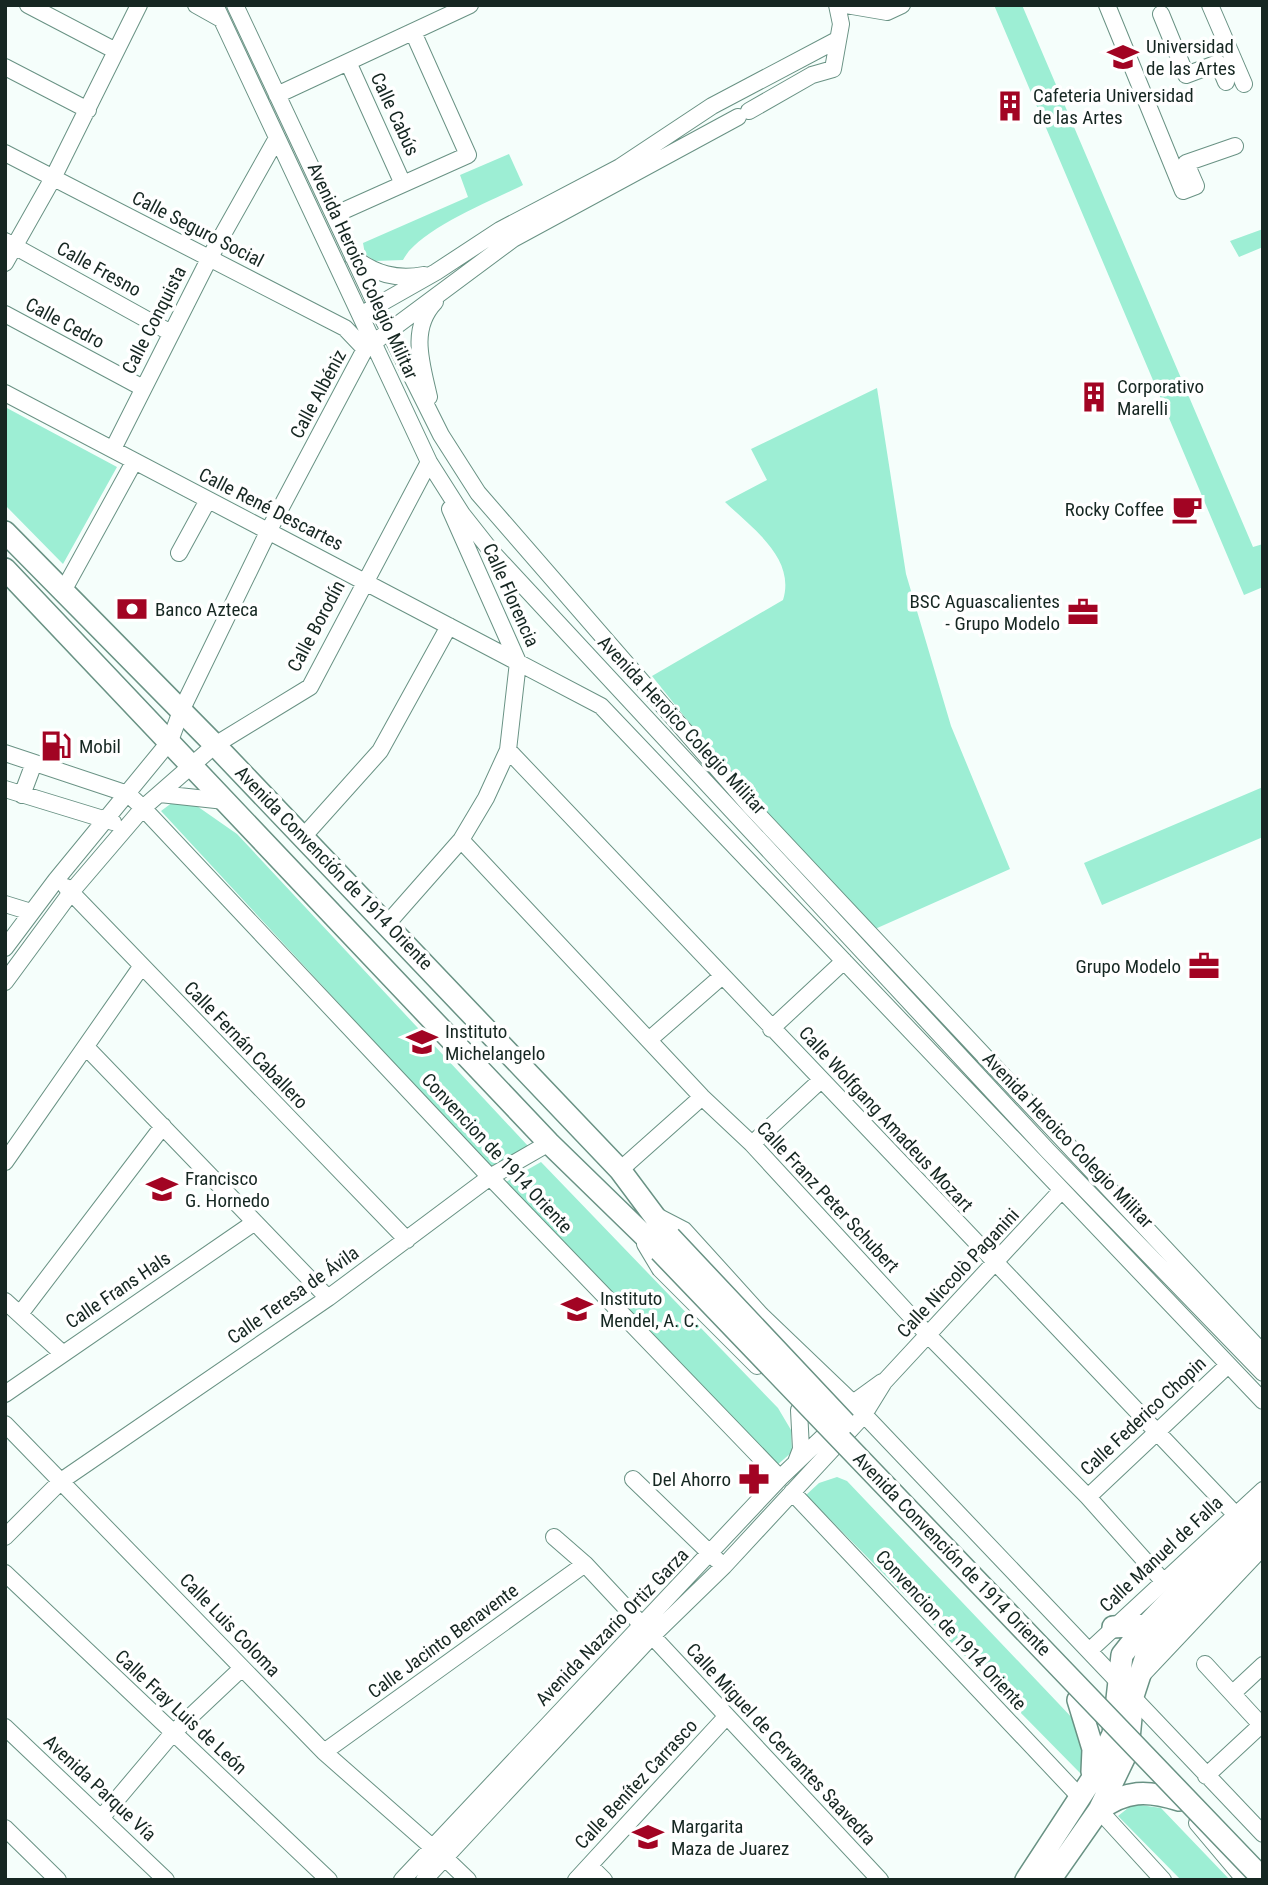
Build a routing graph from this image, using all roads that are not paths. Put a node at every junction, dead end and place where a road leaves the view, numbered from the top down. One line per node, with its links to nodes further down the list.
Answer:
1 (28, 5): 15 (street)
2 (139, 5): 15 (street)
3 (196, 5): 11 (street)
4 (235, 5): 22 (street, Avenida Heroico Colegio Militar)
5 (470, 5): 13 (street)
6 (837, 5): 14 (street)
7 (846, 5): 8 (street)
8 (902, 5)
9 (1107, 5): 27 (street)
10 (1210, 5): 21 (street)
11 (218, 12): 26 (street, Avenida Heroico Colegio Militar)
12 (1161, 14): 20 (street)
13 (412, 32): 16 (street); 30 (street)
14 (835, 41): 17 (street); 19 (street, Calle Albéniz)
15 (116, 51): 24 (street)
16 (348, 62): 22 (street); 30 (street, Calle Cabús)
17 (794, 63): 19 (street); 23 (street)
18 (5, 66): 24 (street)
19 (804, 80): 25 (street, Calle Albéniz)
20 (1226, 82)
21 (1244, 84)
22 (277, 95): 31 (street, Avenida Heroico Colegio Militar)
23 (712, 106): 25 (street); 36 (street)
24 (88, 110): 29 (street)
25 (723, 125): 37 (street, Calle Albéniz)
26 (277, 138): 34 (street, Calle Conquista); 40 (street, Avenida Heroico Colegio Militar)
27 (1235, 145)
28 (5, 153): 29 (street, Calle Seguro Social)
29 (53, 178): 32 (street); 34 (street, Calle Seguro Social)
30 (403, 184): 31 (street)
31 (334, 215): 33 (street, Avenida Heroico Colegio Militar)
32 (10, 244): 35 (street); 42 (street, Calle Fresno)
33 (351, 255): 36 (street); 38 (street, Avenida Heroico Colegio Militar)
34 (209, 259): 42 (street, Calle Conquista); 43 (street, Calle Seguro Social)
35 (5, 263)
36 (436, 272): 38 (street)
37 (457, 282): 41 (street, Calle Albéniz); 46 (street)
38 (376, 304): 40 (street); 41 (street, Avenida Heroico Colegio Militar)
39 (5, 314): 44 (street, Calle Cedro)
40 (361, 317): 43 (street, Avenida Heroico Colegio Militar)
41 (389, 329): 43 (street, Calle Albéniz); 46 (street, Avenida Heroico Colegio Militar)
42 (172, 333): 44 (street, Calle Conquista)
43 (369, 345): 49 (street, Avenida Heroico Colegio Militar); 51 (street, Calle Albéniz)
44 (143, 388): 47 (street, Calle Conquista)
45 (5, 393): 47 (street, Calle René Descartes)
46 (435, 423): 113 (street, Avenida Heroico Colegio Militar)
47 (113, 449): 48 (street, Calle René Descartes)
48 (134, 461): 50 (street, Calle René Descartes); 56 (street)
49 (429, 462): 55 (street, Calle Borodín); 58 (street, Calle Florencia); 109 (street, Avenida Heroico Colegio Militar)
50 (208, 500): 51 (street, Calle René Descartes); 53 (street)
51 (269, 530): 55 (street, Calle René Descartes); 59 (street, Calle Albéniz)
52 (5, 532): 56 (main road, Avenida Convención de 1914 Oriente)
53 (179, 553)
54 (5, 569): 60 (main road, Avenida Convención de 1914 Oriente)
55 (363, 580): 57 (street, Calle René Descartes); 61 (street, Calle Borodín)
56 (62, 593): 59 (main road, Avenida Convención de 1914 Oriente)
57 (449, 626): 58 (street, Calle René Descartes); 76 (street)
58 (518, 662): 62 (street, Calle Florencia); 84 (street, Avenida Heroico Colegio Militar)
59 (181, 711): 60 (street, Calle Albéniz); 61 (main road, Avenida Convención de 1914 Oriente)
60 (170, 741): 65 (main road, Avenida Convención de 1914 Oriente); 68 (street, Calle Albéniz)
61 (215, 745): 65 (street, Calle Borodín); 76 (main road, Avenida Convención de 1914 Oriente)
62 (508, 750): 77 (street, Calle Florencia); 86 (street, Calle Wolfgang Amadeus Mozart)
63 (5, 753): 64 (street)
64 (34, 763): 66 (street); 70 (street)
65 (193, 766): 69 (street, Calle Borodín); 71 (main road, Avenida Convención de 1914 Oriente)
66 (72, 776): 68 (street); 72 (street)
67 (5, 789): 70 (street)
68 (128, 794): 73 (street, Convencion de 1914 Oriente); 74 (street, Calle Albéniz)
69 (160, 794): 71 (street); 73 (street, Calle Borodín)
70 (22, 795): 72 (street)
71 (225, 801): 94 (main road, Avenida Convención de 1914 Oriente)
72 (59, 805): 74 (street)
73 (143, 808): 75 (street, Calle Borodín); 98 (street, Convencion de 1914 Oriente)
74 (105, 821): 75 (street); 78 (street, Calle Albéniz)
75 (127, 825): 79 (street, Calle Borodín)
76 (303, 837): 82 (main road, Avenida Convención de 1914 Oriente)
77 (461, 840): 82 (street, Calle Florencia); 89 (street, Calle Franz Peter Schubert)
78 (56, 880): 79 (street, Calle Fernán Caballero); 81 (street, Calle Albéniz)
79 (72, 891): 85 (street, Calle Fernán Caballero); 87 (street, Calle Borodín)
80 (5, 904): 81 (street)
81 (31, 912): 83 (street, Calle Albéniz)
82 (387, 923): 97 (main road, Avenida Convención de 1914 Oriente)
83 (5, 948)
84 (844, 961): 88 (street); 99 (street, Avenida Heroico Colegio Militar)
85 (141, 967): 90 (street); 103 (street, Calle Fernán Caballero)
86 (721, 977): 88 (street, Calle Wolfgang Amadeus Mozart); 89 (street)
87 (5, 982)
88 (771, 1029): 91 (street, Calle Wolfgang Amadeus Mozart)
89 (650, 1040): 92 (street, Calle Franz Peter Schubert)
90 (86, 1047): 93 (street); 96 (street)
91 (821, 1080): 95 (street); 105 (street, Calle Wolfgang Amadeus Mozart)
92 (702, 1097): 95 (street, Calle Franz Peter Schubert); 97 (street)
93 (163, 1126): 101 (street); 108 (street)
94 (548, 1143): 98 (street, Calle Teresa de Ávila); 102 (main road, Avenida Convención de 1914 Oriente)
95 (752, 1144): 110 (street, Calle Franz Peter Schubert)
96 (5, 1162)
97 (620, 1170): 100 (main road, Avenida Convención de 1914 Oriente)
98 (490, 1177): 103 (street, Calle Teresa de Ávila); 126 (street, Convencion de 1914 Oriente)
99 (1060, 1192): 105 (street, Calle Niccolò Paganini); 111 (street, Avenida Heroico Colegio Militar)
100 (652, 1214): 104 (main road, Avenida Convención de 1914 Oriente); 116 (street, Avenida Convención de 1914 Oriente)
101 (255, 1222): 106 (street); 112 (street, Calle Frans Hals)
102 (638, 1232): 104 (main road, Avenida Convención de 1914 Oriente); 121 (street, Avenida Convención de 1914 Oriente)
103 (407, 1240): 106 (street, Calle Teresa de Ávila)
104 (665, 1244): 169 (main road, Avenida Convención de 1914 Oriente, bridge); 171 (main road, Avenida Convención de 1914 Oriente, bridge)
105 (995, 1265): 110 (street, Calle Niccolò Paganini); 123 (street, Calle Wolfgang Amadeus Mozart)
106 (328, 1298): 128 (street, Calle Teresa de Ávila)
107 (5, 1301): 108 (street)
108 (20, 1314): 112 (street)
109 (1220, 1329): 111 (street); 115 (street, Avenida Heroico Colegio Militar)
110 (929, 1336): 117 (street, Calle Niccolò Paganini); 131 (street, Calle Franz Peter Schubert)
111 (1206, 1342): 114 (street, Avenida Heroico Colegio Militar)
112 (62, 1353): 118 (street, Calle Frans Hals)
113 (1263, 1353)
114 (1227, 1366): 119 (street, Avenida Heroico Colegio Militar); 123 (street, Calle Federico Chopin)
115 (1263, 1373)
116 (832, 1383): 117 (street); 120 (street, Avenida Convención de 1914 Oriente)
117 (880, 1383): 120 (street, Calle Niccolò Paganini)
118 (5, 1394)
119 (1261, 1395)
120 (858, 1409): 124 (street, Avenida Nazario Ortiz Garza); 145 (street, Avenida Convención de 1914 Oriente)
121 (799, 1410): 124 (street, Avenida Convención de 1914 Oriente); 125 (street)
122 (5, 1424): 128 (street, Calle Luis Coloma)
123 (1156, 1432): 131 (street, Calle Federico Chopin); 133 (street, Calle Wolfgang Amadeus Mozart)
124 (830, 1440): 125 (street, Avenida Nazario Ortiz Garza); 130 (street, Avenida Nazario Ortiz Garza); 151 (street, Avenida Convención de 1914 Oriente)
125 (796, 1462): 126 (street, Avenida Nazario Ortiz Garza)
126 (779, 1478): 137 (street, Avenida Nazario Ortiz Garza)
127 (633, 1479): 137 (street)
128 (61, 1481): 134 (street, Calle Teresa de Ávila); 148 (street, Calle Luis Coloma)
129 (1263, 1490): 133 (street, Calle Manuel de Falla)
130 (792, 1492): 139 (street, Avenida Nazario Ortiz Garza); 161 (street, Convencion de 1914 Oriente)
131 (1088, 1497): 141 (street, Calle Franz Peter Schubert)
132 (1263, 1510): 142 (main road)
133 (1235, 1514): 141 (street, Calle Manuel de Falla)
134 (5, 1537)
135 (554, 1537): 138 (street, Calle Miguel de Cervantes Saavedra)
136 (1262, 1544): 149 (main road)
137 (711, 1554): 139 (street); 144 (street, Avenida Nazario Ortiz Garza)
138 (585, 1564): 144 (street, Calle Miguel de Cervantes Saavedra); 158 (street, Calle Jacinto Benavente)
139 (724, 1566): 144 (street, Avenida Nazario Ortiz Garza)
140 (5, 1573): 155 (street, Calle Fray Luis de León)
141 (1164, 1582): 143 (street, Calle Manuel de Falla)
142 (1148, 1625): 143 (main road); 149 (main road)
143 (1113, 1627): 145 (street, Calle Manuel de Falla)
144 (646, 1632): 152 (street, Calle Miguel de Cervantes Saavedra); 167 (street, Avenida Nazario Ortiz Garza); 168 (street, Avenida Nazario Ortiz Garza)
145 (1089, 1651): 149 (street, Avenida Convención de 1914 Oriente)
146 (1205, 1664): 150 (street)
147 (1263, 1665): 150 (street)
148 (242, 1668): 155 (street); 158 (street, Calle Luis Coloma)
149 (1126, 1689): 156 (main road); 157 (main road); 159 (street, Avenida Convención de 1914 Oriente)
150 (1233, 1693): 153 (street)
151 (1078, 1700): 156 (street, Avenida Convención de 1914 Oriente); 160 (main road)
152 (726, 1717): 170 (street, Calle Benítez Carrasco); 180 (street, Calle Miguel de Cervantes Saavedra)
153 (1262, 1726): 159 (street)
154 (5, 1727): 164 (street, Avenida Parque Vía)
155 (172, 1734): 164 (street); 174 (street, Calle Fray Luis de León)
156 (1113, 1734): 157 (street, Avenida Convención de 1914 Oriente); 160 (main road)
157 (1128, 1750): 162 (street, Avenida Convención de 1914 Oriente); 163 (main road)
158 (324, 1752): 167 (street, Calle Luis Coloma)
159 (1206, 1776): 166 (street, Avenida Convención de 1914 Oriente)
160 (1092, 1779): 161 (main road)
161 (1080, 1797): 181 (main road)
162 (1178, 1800): 163 (main road); 184 (street, Avenida Convención de 1914 Oriente)
163 (1099, 1810): 182 (main road); 183 (street)
164 (102, 1817): 173 (street, Avenida Parque Vía)
165 (5, 1828): 172 (street)
166 (1263, 1834)
167 (432, 1847): 175 (street, Avenida Nazario Ortiz Garza)
168 (445, 1858): 176 (street, Avenida Nazario Ortiz Garza); 177 (street)
169 (1263, 1859)
170 (590, 1866): 178 (street, Calle Benítez Carrasco); 179 (street)
171 (1263, 1879)
172 (58, 1880)
173 (166, 1880)
174 (329, 1880)
175 (402, 1880)
176 (424, 1880)
177 (468, 1880)
178 (576, 1880)
179 (604, 1880)
180 (880, 1880)
181 (1026, 1880)
182 (1050, 1880)
183 (1163, 1880)
184 (1245, 1880)

